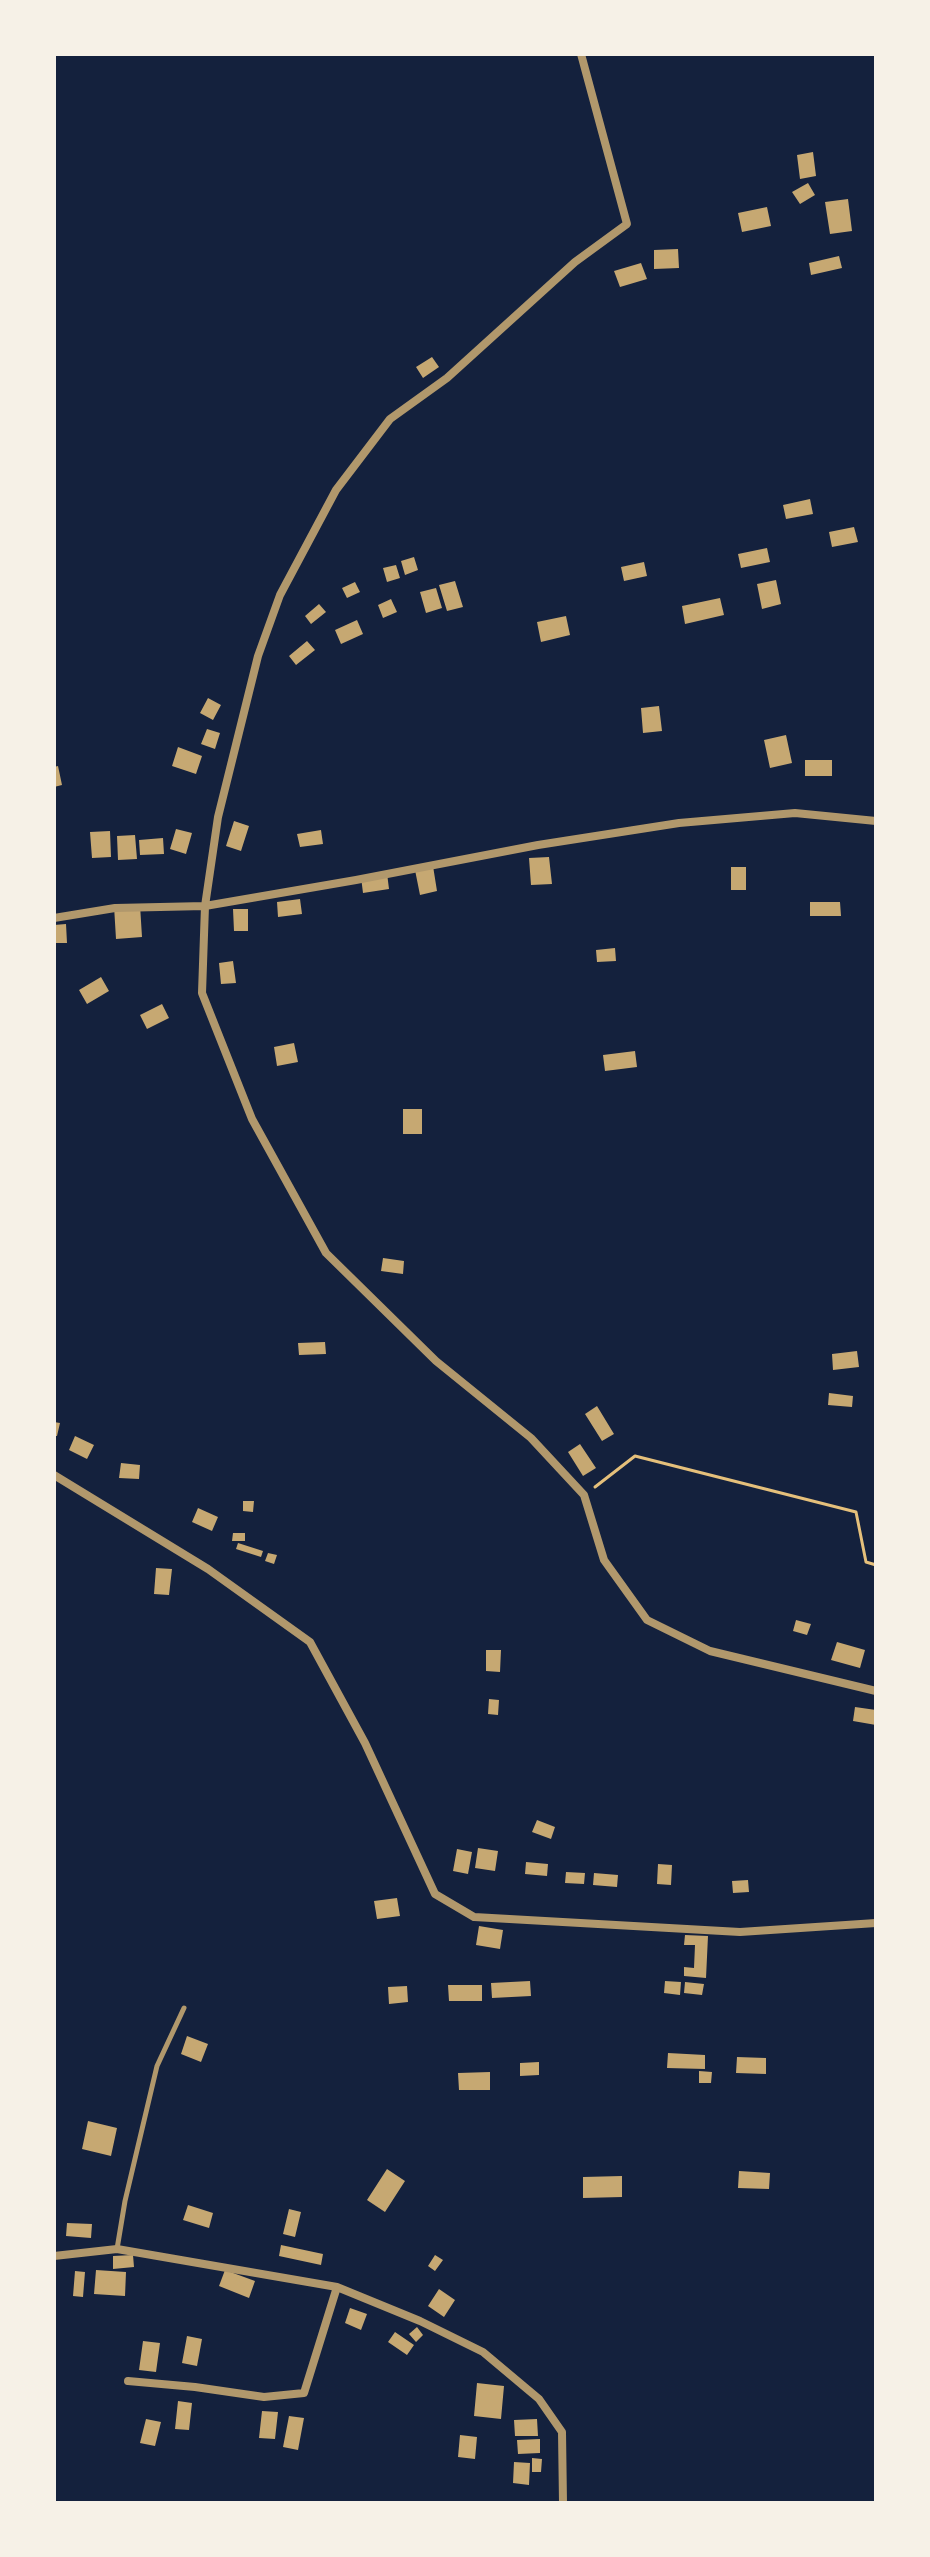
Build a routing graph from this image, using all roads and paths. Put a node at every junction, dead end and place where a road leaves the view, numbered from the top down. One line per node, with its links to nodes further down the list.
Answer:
1 (581, 54): 3 (street)
2 (876, 821): 3 (street)
3 (205, 906): 4 (street); 6 (street)
4 (54, 918)
5 (54, 1475): 9 (street)
6 (584, 1495): 7 (path); 8 (street)
7 (876, 1565)
8 (876, 1691)
9 (876, 1923)
10 (184, 2008): 11 (lane)
11 (117, 2249): 12 (street); 13 (street)
12 (54, 2256)
13 (337, 2287): 14 (street); 15 (street)
14 (128, 2381)
15 (563, 2503)

